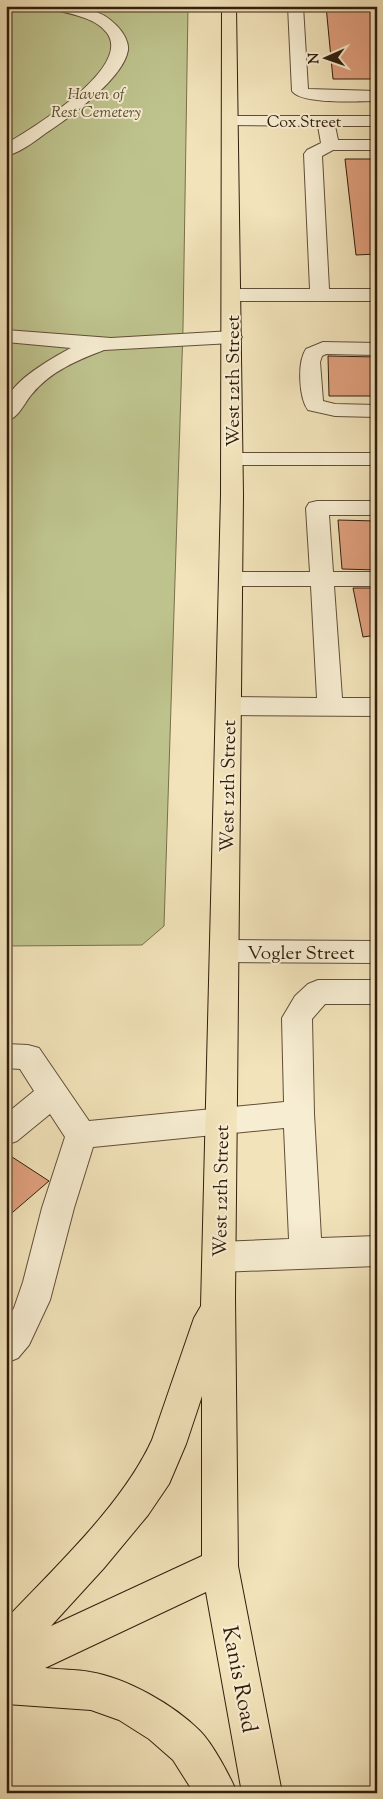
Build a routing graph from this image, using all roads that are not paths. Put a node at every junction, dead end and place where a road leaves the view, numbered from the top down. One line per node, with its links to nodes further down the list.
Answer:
1 (57, 6): 11 (street)
2 (229, 6): 6 (main road, West 12th Street)
3 (295, 6): 4 (street)
4 (338, 96): 5 (street); 7 (street)
5 (377, 96)
6 (230, 121): 7 (street, Cox Street); 12 (main road, West 12th Street)
7 (334, 121): 8 (street, Cox Street); 9 (street)
8 (377, 121)
9 (330, 145): 10 (street); 13 (street)
10 (377, 145)
11 (6, 151)
12 (232, 295): 13 (street); 16 (main road, West 12th Street)
13 (320, 295): 14 (street)
14 (377, 295)
15 (6, 336): 18 (street)
16 (232, 338): 18 (street); 23 (main road, West 12th Street)
17 (6, 341): 20 (street)
18 (111, 344): 20 (street)
19 (377, 349): 21 (street)
20 (35, 380): 22 (street)
21 (377, 411)
22 (6, 415)
23 (232, 459): 24 (street); 26 (main road, West 12th Street)
24 (377, 459)
25 (377, 508): 28 (street)
26 (231, 579): 28 (street); 29 (main road, West 12th Street)
27 (377, 579): 28 (street)
28 (322, 580): 30 (street)
29 (228, 706): 30 (street); 32 (main road, West 12th Street)
30 (330, 707): 31 (street)
31 (377, 707)
32 (225, 952): 33 (street, Vogler Street); 38 (main road, West 12th Street)
33 (377, 952)
34 (377, 992): 37 (street)
35 (6, 1056): 36 (street)
36 (54, 1094): 39 (street); 40 (street)
37 (299, 1114): 38 (street); 42 (street)
38 (221, 1120): 40 (street); 43 (main road, West 12th Street)
39 (6, 1132)
40 (81, 1135): 45 (street)
41 (377, 1252): 42 (street)
42 (306, 1253): 43 (street)
43 (219, 1257): 44 (main road, West 12th Street)
44 (218, 1298): 46 (main road, West 12th Street); 47 (main road)
45 (6, 1347)
46 (220, 1566): 48 (main road); 51 (main road, Kanis Road)
47 (6, 1647)
48 (6, 1667)
49 (6, 1685): 50 (main road)
50 (217, 1793)
51 (262, 1793)

